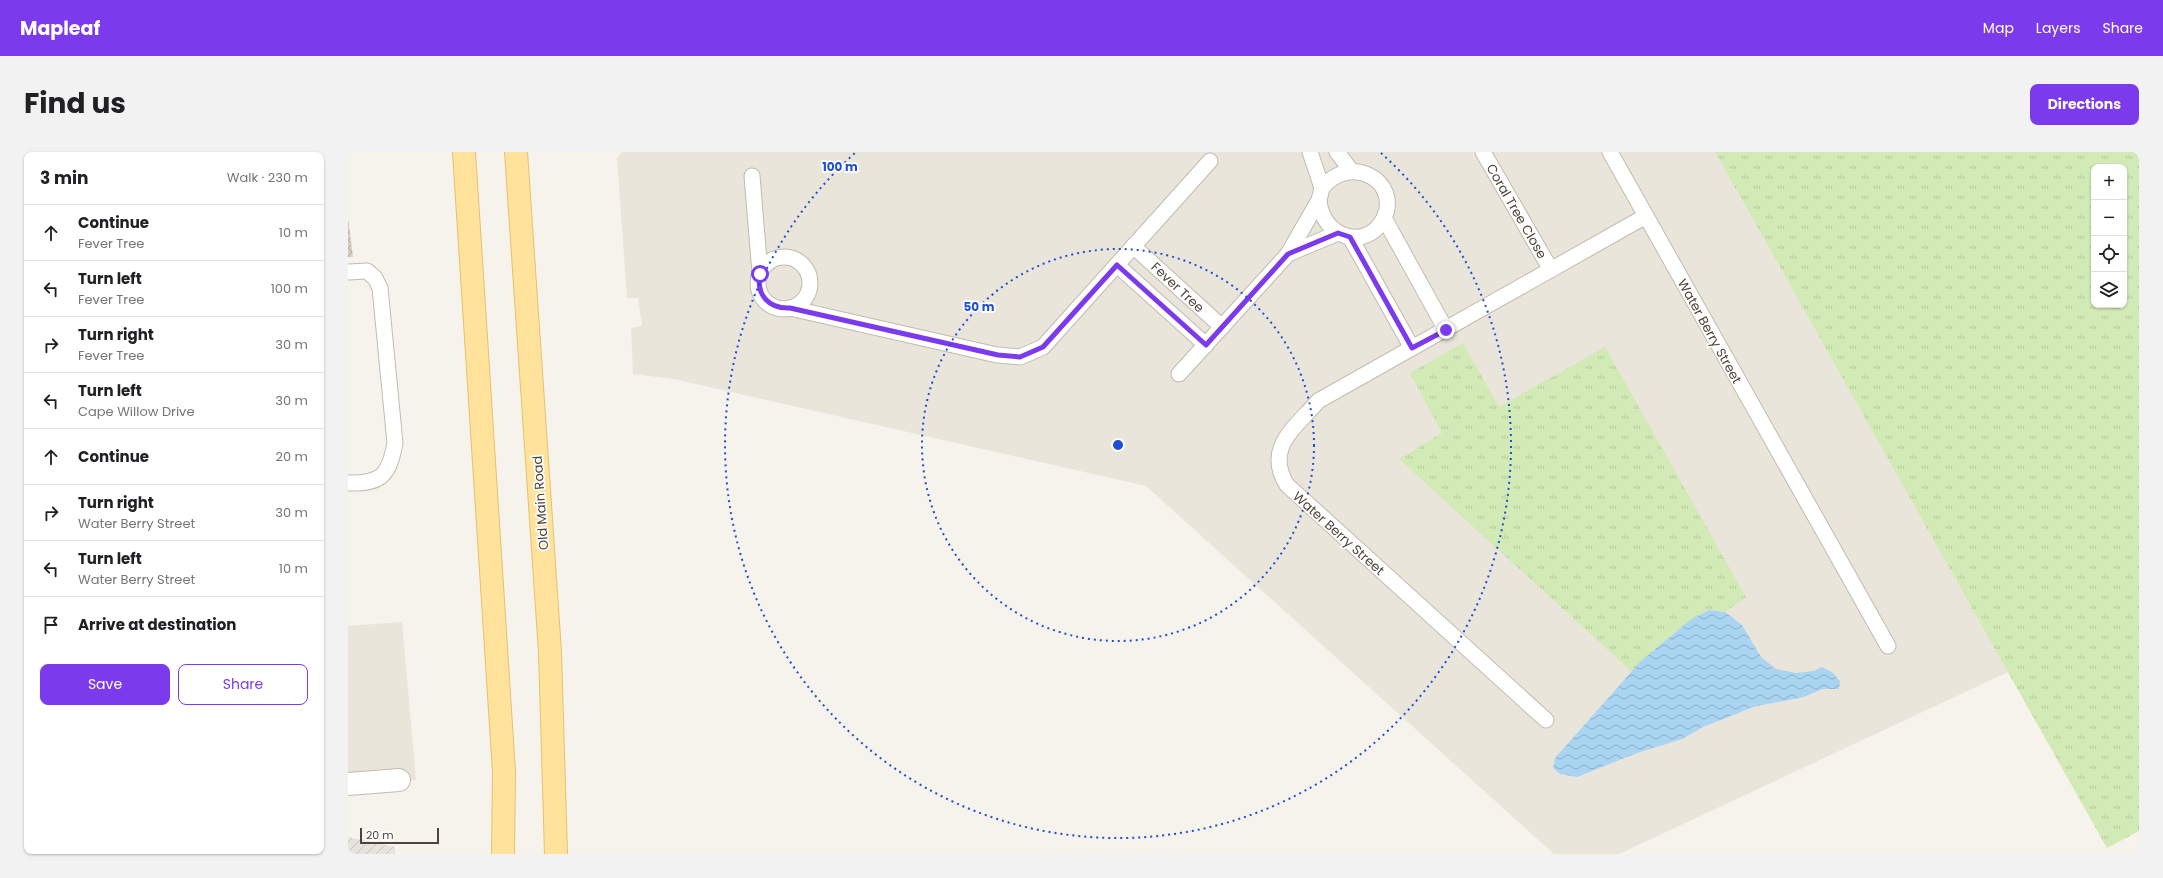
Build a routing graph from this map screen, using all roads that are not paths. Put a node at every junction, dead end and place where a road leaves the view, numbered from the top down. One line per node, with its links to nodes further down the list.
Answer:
1 (464, 152): 31 (main road)
2 (516, 152): 32 (main road, Old Main Road)
3 (1310, 152): 10 (lane)
4 (1337, 152): 8 (lane)
5 (1483, 152): 17 (lane, Coral Tree Close)
6 (1610, 152): 11 (lane)
7 (1210, 161): 14 (lane)
8 (1350, 169): 10 (lane); 12 (lane)
9 (752, 176): 19 (lane)
10 (1320, 194): 13 (lane); 15 (lane)
11 (1646, 216): 17 (lane, Water Berry Street); 27 (lane, Water Berry Street)
12 (1384, 218): 13 (lane); 22 (lane)
13 (1344, 235): 15 (lane); 24 (lane)
14 (1133, 246): 16 (lane); 21 (lane, Fever Tree)
15 (1288, 254): 21 (lane)
16 (1117, 265): 20 (lane); 23 (lane, Fever Tree)
17 (1551, 270): 22 (lane, Water Berry Street)
18 (348, 272): 26 (lane)
19 (760, 274): 20 (lane); 20 (lane)
20 (790, 308)
21 (1222, 327): 23 (lane)
22 (1446, 330): 24 (lane, Water Berry Street)
23 (1206, 345): 25 (lane)
24 (1412, 348): 28 (lane, Water Berry Street)
25 (1179, 374)
26 (348, 483)
27 (1888, 646)
28 (1546, 720)
29 (399, 780): 30 (street)
30 (348, 784)
31 (503, 854)
32 (556, 854)

